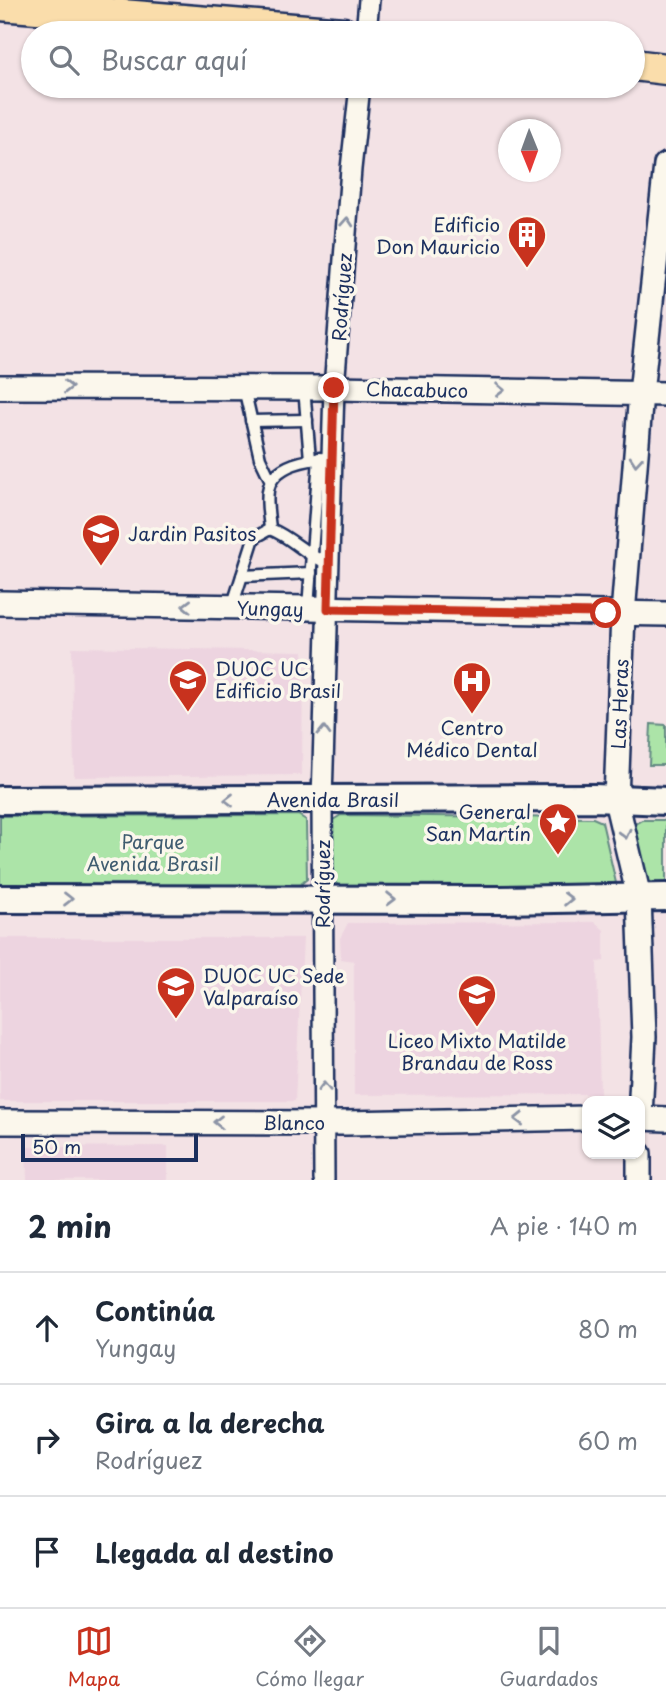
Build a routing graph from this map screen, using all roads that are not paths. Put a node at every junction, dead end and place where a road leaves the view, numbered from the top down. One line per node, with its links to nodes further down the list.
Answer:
1 (369, 0): 4 (street)
2 (0, 5): 3 (main road)
3 (196, 21)
4 (367, 21)
5 (645, 66): 6 (main road)
6 (666, 69)
7 (359, 98): 12 (street, Rodríguez, one-way to 7)
8 (666, 165): 13 (street, Las Heras)
9 (0, 387): 10 (street, Chacabuco, one-way to 10)
10 (243, 388): 11 (street, Chacabuco); 16 (lane)
11 (304, 388): 12 (street, Chacabuco); 15 (lane)
12 (334, 388): 13 (street, Chacabuco, one-way to 13); 17 (street, Rodríguez)
13 (642, 393): 14 (street, Chacabuco); 26 (street, Las Heras, one-way to 26)
14 (666, 394)
15 (307, 420): 16 (lane); 17 (lane)
16 (251, 421): 18 (lane)
17 (320, 458): 18 (lane); 20 (street, Rodríguez)
18 (271, 481): 19 (lane)
19 (270, 530): 20 (lane); 22 (lane)
20 (321, 560): 21 (lane); 25 (street, Rodríguez)
21 (311, 573): 22 (lane); 25 (lane)
22 (242, 576): 24 (lane)
23 (0, 603): 24 (street, Yungay, one-way to 23)
24 (232, 607): 25 (street, Yungay)
25 (318, 609): 26 (street, Yungay); 29 (street, Rodríguez, one-way to 25)
26 (623, 614): 27 (street, Yungay); 30 (street, Las Heras)
27 (666, 614)
28 (0, 800): 29 (main road, Avenida Brasil, one-way to 28)
29 (322, 800): 30 (main road, Avenida Brasil); 35 (street, Rodríguez)
30 (616, 800): 31 (main road, Avenida Brasil); 32 (street, Las Heras, one-way to 32)
31 (666, 801)
32 (639, 897): 33 (main road); 35 (main road, one-way to 32); 36 (street, Las Heras)
33 (666, 897)
34 (0, 899): 35 (main road, one-way to 35)
35 (322, 899): 41 (street, Rodríguez, one-way to 35)
36 (641, 1096)
37 (645, 1117): 39 (street)
38 (582, 1118): 41 (street, Blanco, one-way to 41)
39 (666, 1119)
40 (0, 1122): 41 (street, Blanco, one-way to 40)
41 (325, 1122): 43 (street, Rodríguez)
42 (639, 1159): 44 (street)
43 (324, 1180)
44 (639, 1180)

